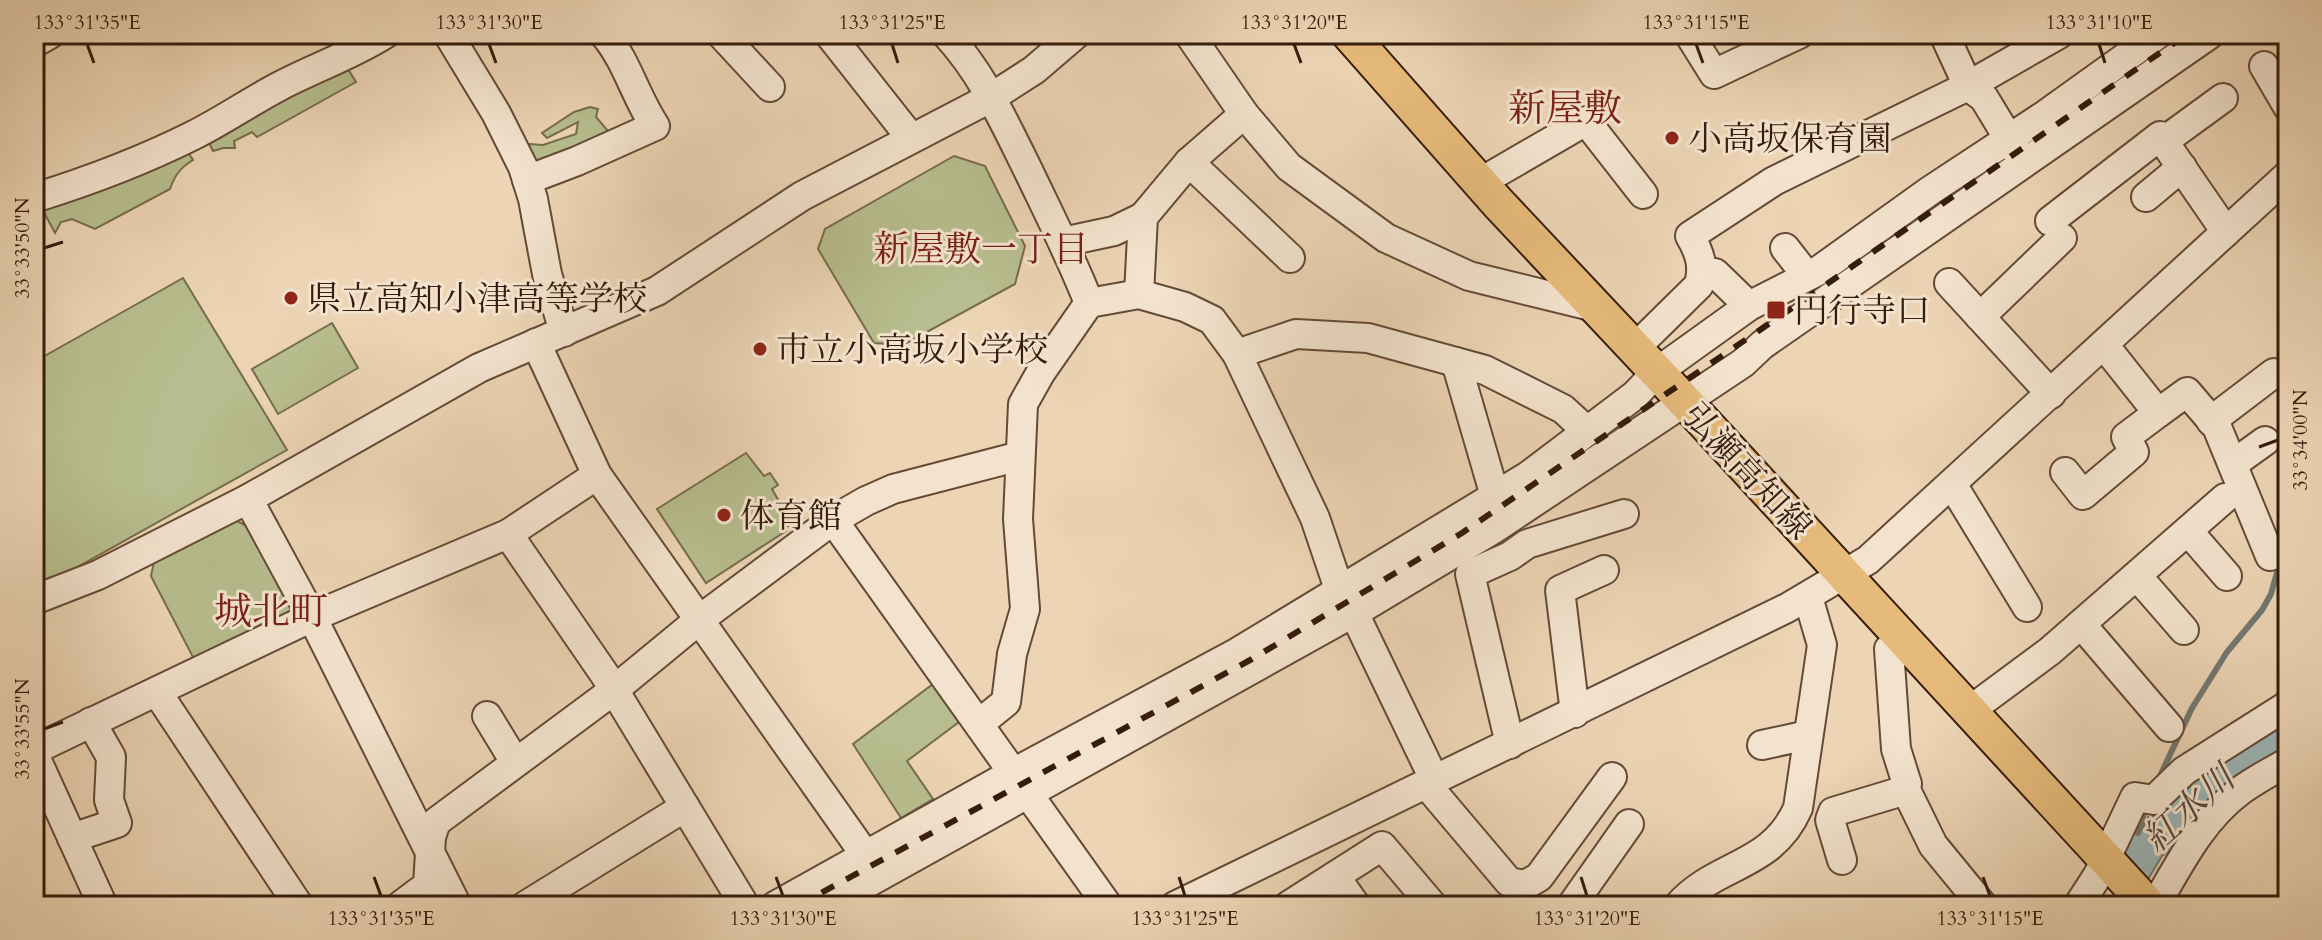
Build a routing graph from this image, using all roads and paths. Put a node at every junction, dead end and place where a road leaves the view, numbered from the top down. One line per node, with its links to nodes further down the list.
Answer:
1 (50, 34): 17 (street)
2 (448, 34): 32 (street)
3 (604, 34): 32 (street)
4 (721, 34): 20 (street)
5 (829, 34): 25 (street)
6 (946, 34): 21 (street)
7 (1076, 34): 21 (street)
8 (1189, 34): 24 (street)
9 (1349, 34): 33 (main road, 弘瀬高知線)
10 (1689, 34): 11 (street)
11 (1799, 34)
12 (1944, 34): 19 (street)
13 (2059, 34): 19 (street)
14 (2158, 34): 26 (street)
15 (2210, 34): 29 (street)
16 (373, 37): 36 (street)
17 (34, 43)
18 (2264, 66): 23 (street)
19 (1968, 86): 26 (street); 42 (street)
20 (770, 87)
21 (992, 97): 25 (street); 39 (street)
22 (2223, 98): 27 (street)
23 (2288, 107)
24 (1244, 114): 28 (street); 48 (street)
25 (911, 138): 50 (street)
26 (2008, 138): 29 (street); 43 (street)
27 (2164, 141): 30 (street); 49 (street)
28 (1189, 162): 37 (street); 41 (street)
29 (2024, 164): 58 (street)
30 (2182, 167): 35 (street); 38 (street)
31 (2288, 175): 38 (street)
32 (527, 180): 50 (street)
33 (1479, 183): 34 (street); 48 (main road, 弘瀬高知線)
34 (1643, 194)
35 (2146, 197)
36 (34, 198)
37 (1143, 217): 39 (street); 45 (street)
38 (2226, 232): 52 (street)
39 (1063, 242): 46 (street)
40 (1785, 248): 43 (street)
41 (1290, 258)
42 (1703, 271): 47 (street); 54 (street)
43 (1807, 276): 47 (street)
44 (1949, 283): 49 (street)
45 (1139, 294): 46 (street); 53 (street)
46 (1089, 303): 63 (street)
47 (1749, 306): 54 (street)
48 (1595, 307): 54 (main road, 弘瀬高知線)
49 (1980, 317): 57 (street)
50 (564, 332): 51 (street)
51 (536, 343): 66 (street); 70 (street)
52 (2104, 345): 57 (street); 59 (street)
53 (1237, 354): 55 (street); 82 (street)
54 (1645, 361): 58 (main road, 弘瀬高知線); 61 (street)
55 (1456, 362): 61 (street); 68 (street)
56 (2274, 373): 60 (street)
57 (2051, 394): 67 (street)
58 (1684, 401): 77 (main road, 弘瀬高知線); 82 (street)
59 (2158, 413): 60 (street); 65 (street)
60 (2211, 421): 64 (street)
61 (1587, 431): 68 (street)
62 (2265, 441): 64 (street)
63 (1020, 456): 72 (street); 96 (street)
64 (2233, 464): 75 (street)
65 (2065, 472)
66 (597, 475): 74 (street); 85 (street)
67 (1952, 484): 77 (street); 83 (street)
68 (1495, 496): 82 (street)
69 (2225, 498): 73 (street)
70 (248, 499): 81 (street); 84 (street)
71 (1624, 514): 99 (street)
72 (833, 520): 85 (street); 96 (street)
73 (2188, 531): 78 (street); 79 (street)
74 (508, 534): 84 (street); 89 (street)
75 (2270, 556)
76 (1605, 571): 93 (street)
77 (1844, 576): 80 (street); 88 (main road, 弘瀬高知線)
78 (2137, 576): 86 (street); 87 (street)
79 (2227, 576)
80 (1808, 597): 93 (street); 98 (street)
81 (34, 600)
82 (1347, 602): 105 (street); 106 (street)
83 (2027, 607)
84 (312, 617): 90 (street); 111 (street)
85 (699, 620): 89 (street); 112 (street)
86 (2081, 624): 92 (street); 97 (street)
87 (2184, 630)
88 (1900, 637): 92 (main road, 弘瀬高知線); 107 (street)
89 (614, 690): 102 (street); 108 (street)
90 (157, 692): 95 (street); 118 (street)
91 (2288, 705): 114 (street)
92 (1969, 711): 114 (main road, 弘瀬高知線)
93 (1575, 713): 99 (street)
94 (487, 716): 102 (street)
95 (91, 722): 101 (street); 110 (street)
96 (980, 723): 106 (street)
97 (2169, 727)
98 (1808, 735): 100 (street); 131 (street)
99 (1510, 744): 105 (street)
100 (1762, 745)
101 (34, 752): 110 (street)
102 (515, 762): 111 (street)
103 (2288, 762): 116 (street)
104 (1612, 777): 105 (street)
105 (1431, 783): 126 (street)
106 (1021, 784): 112 (street); 124 (street); 125 (street)
107 (1906, 790): 113 (street); 132 (street)
108 (685, 807): 121 (street); 122 (street)
109 (1629, 824): 130 (street)
110 (72, 838): 117 (street)
111 (429, 856): 119 (street); 120 (street)
112 (866, 856): 123 (street)
113 (1842, 860)
114 (2108, 864): 116 (main road, 弘瀬高知線); 133 (street)
115 (1335, 876): 127 (street); 128 (street); 129 (street)
116 (2150, 905)
117 (103, 906)
118 (299, 906)
119 (400, 906)
120 (457, 906)
121 (525, 906)
122 (745, 906)
123 (775, 906)
124 (826, 906)
125 (1108, 906)
126 (1175, 906)
127 (1288, 906)
128 (1356, 906)
129 (1433, 906)
130 (1573, 906)
131 (1678, 906)
132 (1983, 906)
133 (2078, 906)

